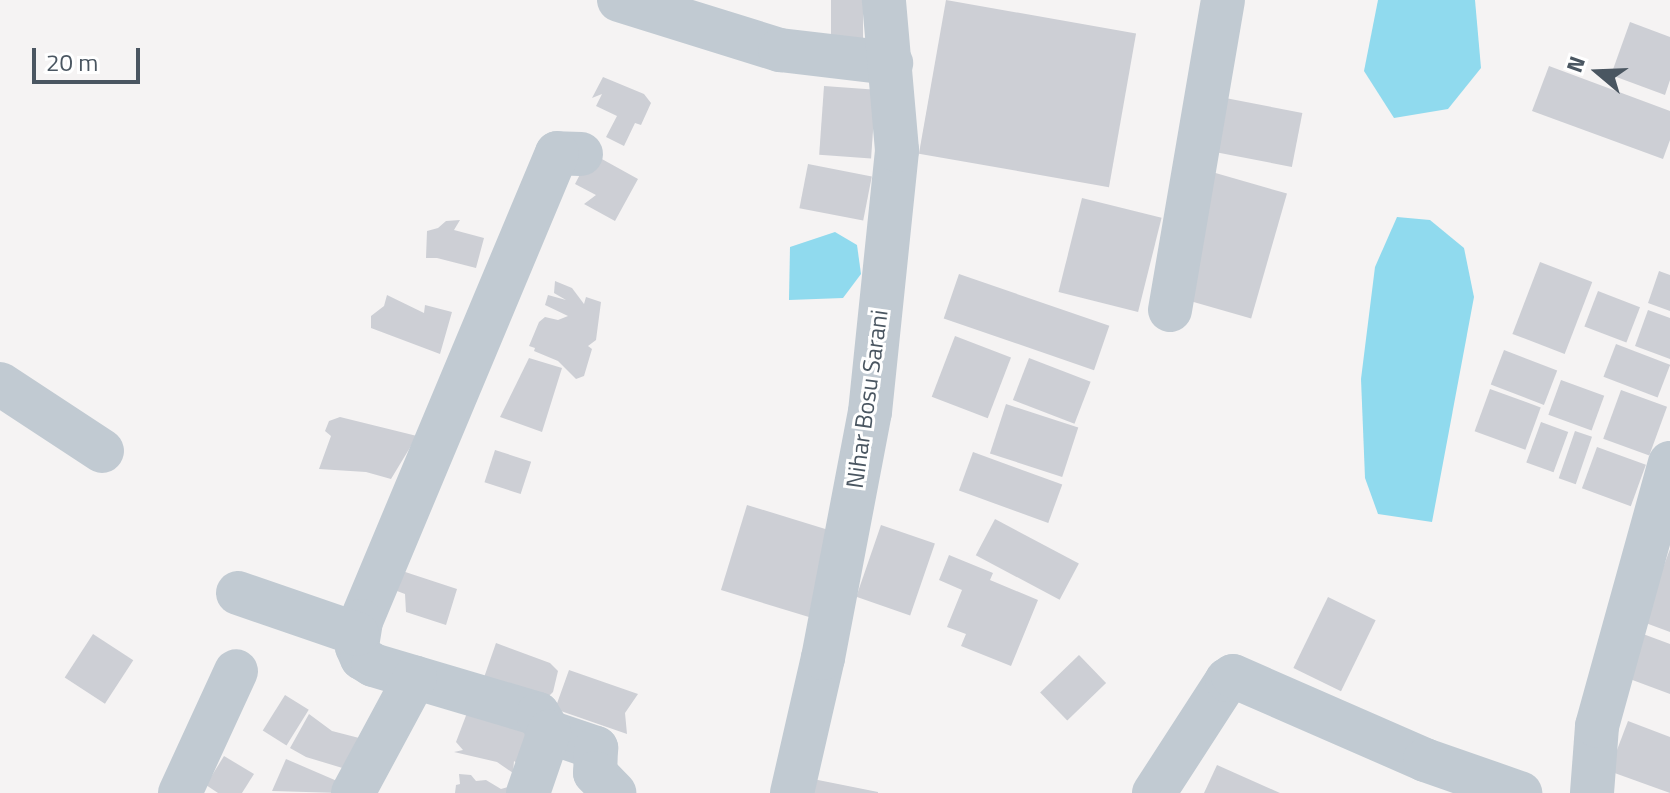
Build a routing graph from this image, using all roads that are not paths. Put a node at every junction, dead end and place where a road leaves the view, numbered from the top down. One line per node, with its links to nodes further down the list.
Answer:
1 (619, 0): 4 (street)
2 (884, 0): 4 (street, Nihar Bosu Sarani)
3 (1223, 0): 6 (street)
4 (891, 63): 20 (street, Nihar Bosu Sarani)
5 (581, 154): 11 (street)
6 (1170, 310)
7 (0, 384): 8 (street)
8 (102, 451)
9 (1670, 463): 23 (street)
10 (238, 593): 11 (street)
11 (357, 634): 13 (street)
12 (236, 671): 16 (street)
13 (415, 678): 14 (street); 17 (street)
14 (549, 732): 18 (street); 19 (street)
15 (1449, 782): 21 (street); 22 (street)
16 (180, 793)
17 (353, 793)
18 (528, 793)
19 (614, 793)
20 (792, 793)
21 (1154, 793)
22 (1520, 793)
23 (1592, 793)

